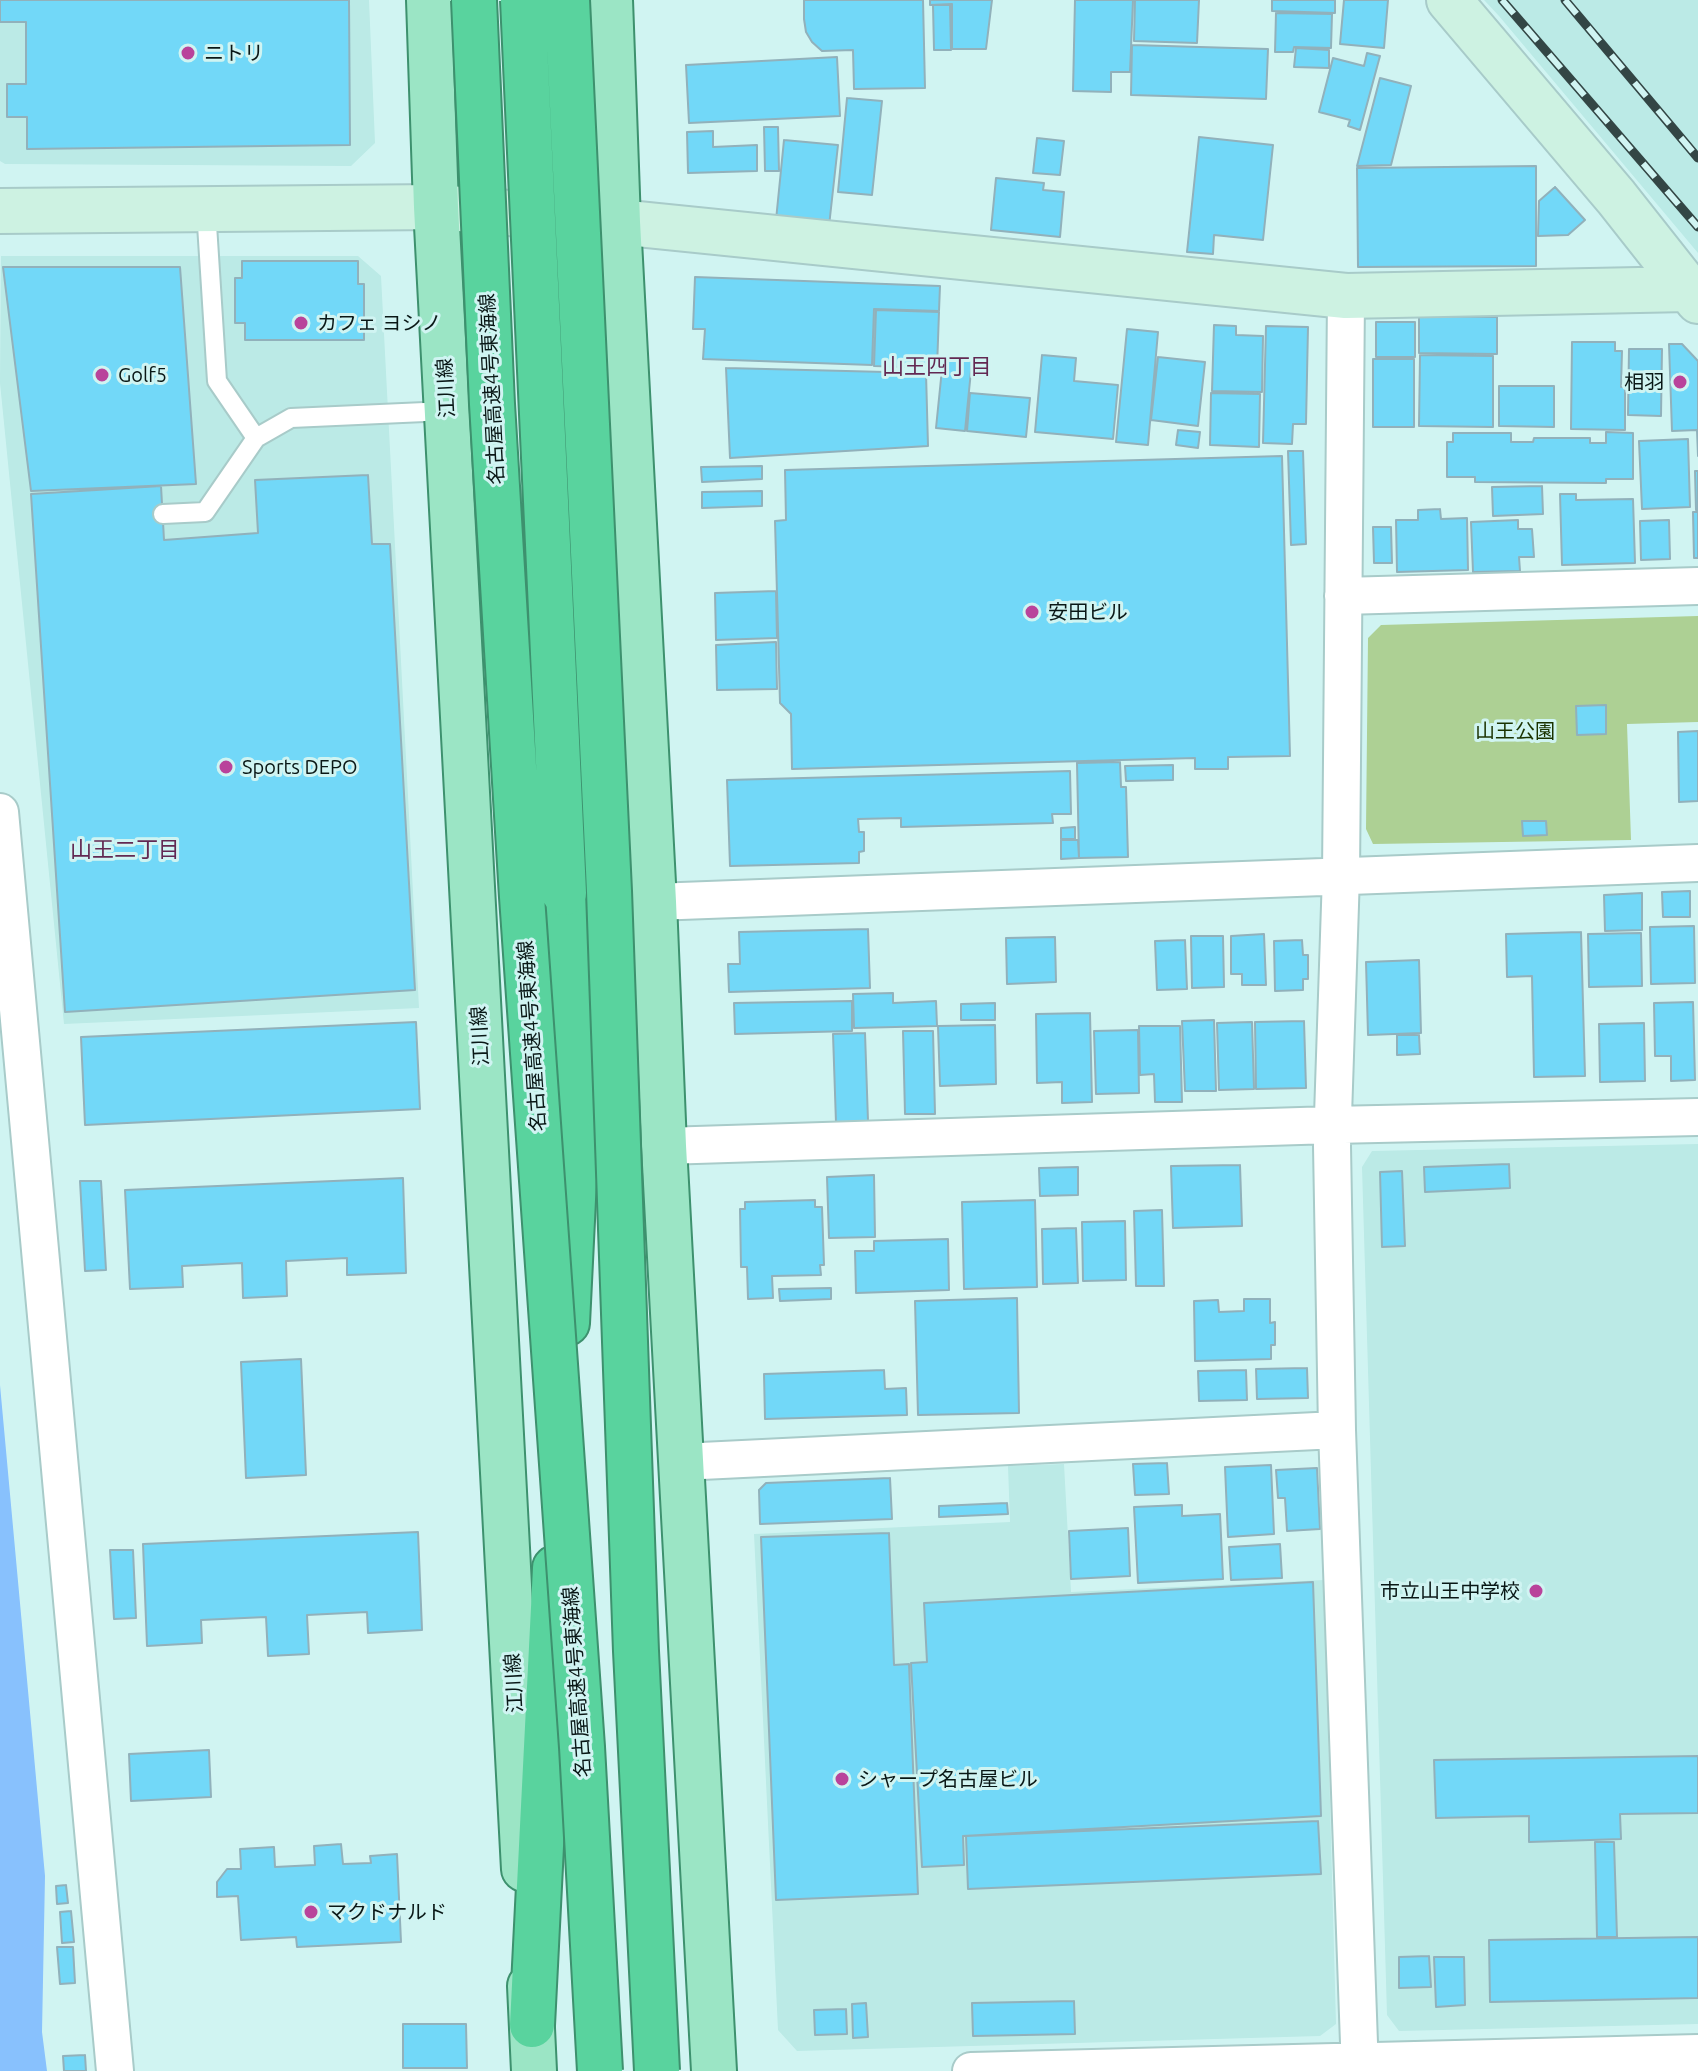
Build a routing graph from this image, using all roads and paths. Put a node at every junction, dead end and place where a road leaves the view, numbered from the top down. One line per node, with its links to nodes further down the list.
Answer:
1 (429, 0): 7 (main road, 江川線)
2 (474, 0): 32 (highway, 名古屋高速4号東海線, bridge)
3 (523, 0): 27 (highway, bridge)
4 (567, 0): 33 (highway, bridge)
5 (610, 0): 10 (main road)
6 (1449, 0): 11 (street)
7 (436, 207): 8 (street); 10 (street); 13 (main road, 江川線)
8 (206, 209): 9 (street); 14 (lane)
9 (0, 211)
10 (618, 222): 12 (street); 21 (main road)
11 (1690, 285): 12 (street)
12 (1346, 296): 17 (street)
13 (447, 411): 14 (lane); 27 (main road, 江川線)
14 (256, 438): 15 (lane)
15 (163, 514)
16 (1698, 586): 17 (street)
17 (1343, 596): 20 (street)
18 (0, 812): 30 (street)
19 (1698, 863): 20 (street)
20 (1341, 875): 21 (street); 23 (street)
21 (654, 902): 24 (main road)
22 (1698, 1117): 23 (street)
23 (1332, 1125): 24 (street); 25 (street)
24 (664, 1146): 26 (main road)
25 (1337, 1430): 26 (street); 29 (street)
26 (681, 1462): 34 (main road)
27 (532, 2025): 31 (main road, 江川線)
28 (1698, 2053): 29 (street)
29 (1360, 2066): 35 (street)
30 (115, 2071)
31 (534, 2071)
32 (600, 2071)
33 (657, 2071)
34 (714, 2071)
35 (971, 2071)

